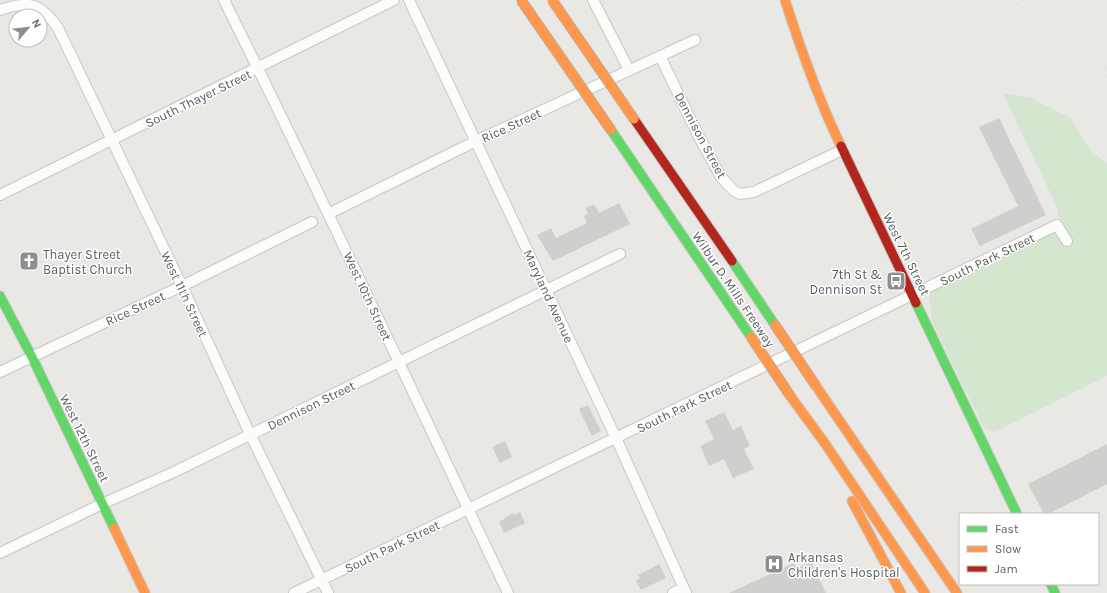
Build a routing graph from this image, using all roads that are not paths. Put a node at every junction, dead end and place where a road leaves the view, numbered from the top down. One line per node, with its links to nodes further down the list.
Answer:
1 (224, 0): 11 (street, West 10th Street)
2 (394, 0): 11 (street, South Thayer Street)
3 (409, 0): 14 (street, Maryland Avenue)
4 (521, 0): 30 (main road, Wilbur D. Mills Freeway, bridge)
5 (552, 0): 44 (main road, Wilbur D. Mills Freeway, bridge)
6 (593, 0): 12 (street)
7 (785, 0): 15 (main road, West 7th Street)
8 (0, 10): 13 (street, West 11th Street)
9 (695, 40): 10 (street, Rice Street)
10 (660, 56): 12 (street, Rice Street); 15 (street, Dennison Street)
11 (258, 68): 13 (street, South Thayer Street); 17 (street, West 10th Street)
12 (629, 70): 14 (street, Rice Street)
13 (111, 141): 16 (street, South Thayer Street); 21 (street, West 11th Street)
14 (476, 141): 17 (street, Rice Street); 22 (street, Maryland Avenue)
15 (842, 150): 24 (main road, West 7th Street)
16 (0, 195)
17 (328, 214): 26 (street, West 10th Street)
18 (312, 222): 21 (street, Rice Street)
19 (1067, 241): 24 (street, South Park Street)
20 (620, 254): 22 (street, Dennison Street)
21 (182, 286): 25 (street, Rice Street); 28 (street, West 11th Street)
22 (546, 290): 26 (street, Dennison Street); 29 (street, Maryland Avenue)
23 (0, 296): 25 (main road, West 12th Street)
24 (913, 296): 29 (street, South Park Street); 33 (main road, West 7th Street)
25 (32, 357): 27 (street, Rice Street); 31 (main road, West 12th Street)
26 (398, 362): 28 (street, Dennison Street); 32 (street, West 10th Street)
27 (4, 370)
28 (250, 434): 31 (street, Dennison Street); 35 (street, West 11th Street)
29 (616, 438): 32 (street, South Park Street); 36 (street, Maryland Avenue)
30 (824, 442): 42 (main road); 43 (main road, Wilbur D. Mills Freeway)
31 (102, 504): 34 (street, Dennison Street); 37 (main road, West 12th Street)
32 (468, 508): 35 (street, South Park Street); 40 (street, West 10th Street)
33 (1017, 513)
34 (0, 553)
35 (322, 580): 38 (street, South Park Street); 39 (street, West 11th Street)
36 (685, 590): 41 (street)
37 (145, 593)
38 (294, 593)
39 (328, 593)
40 (508, 593)
41 (673, 593)
42 (901, 593)
43 (925, 593)
44 (957, 593)

